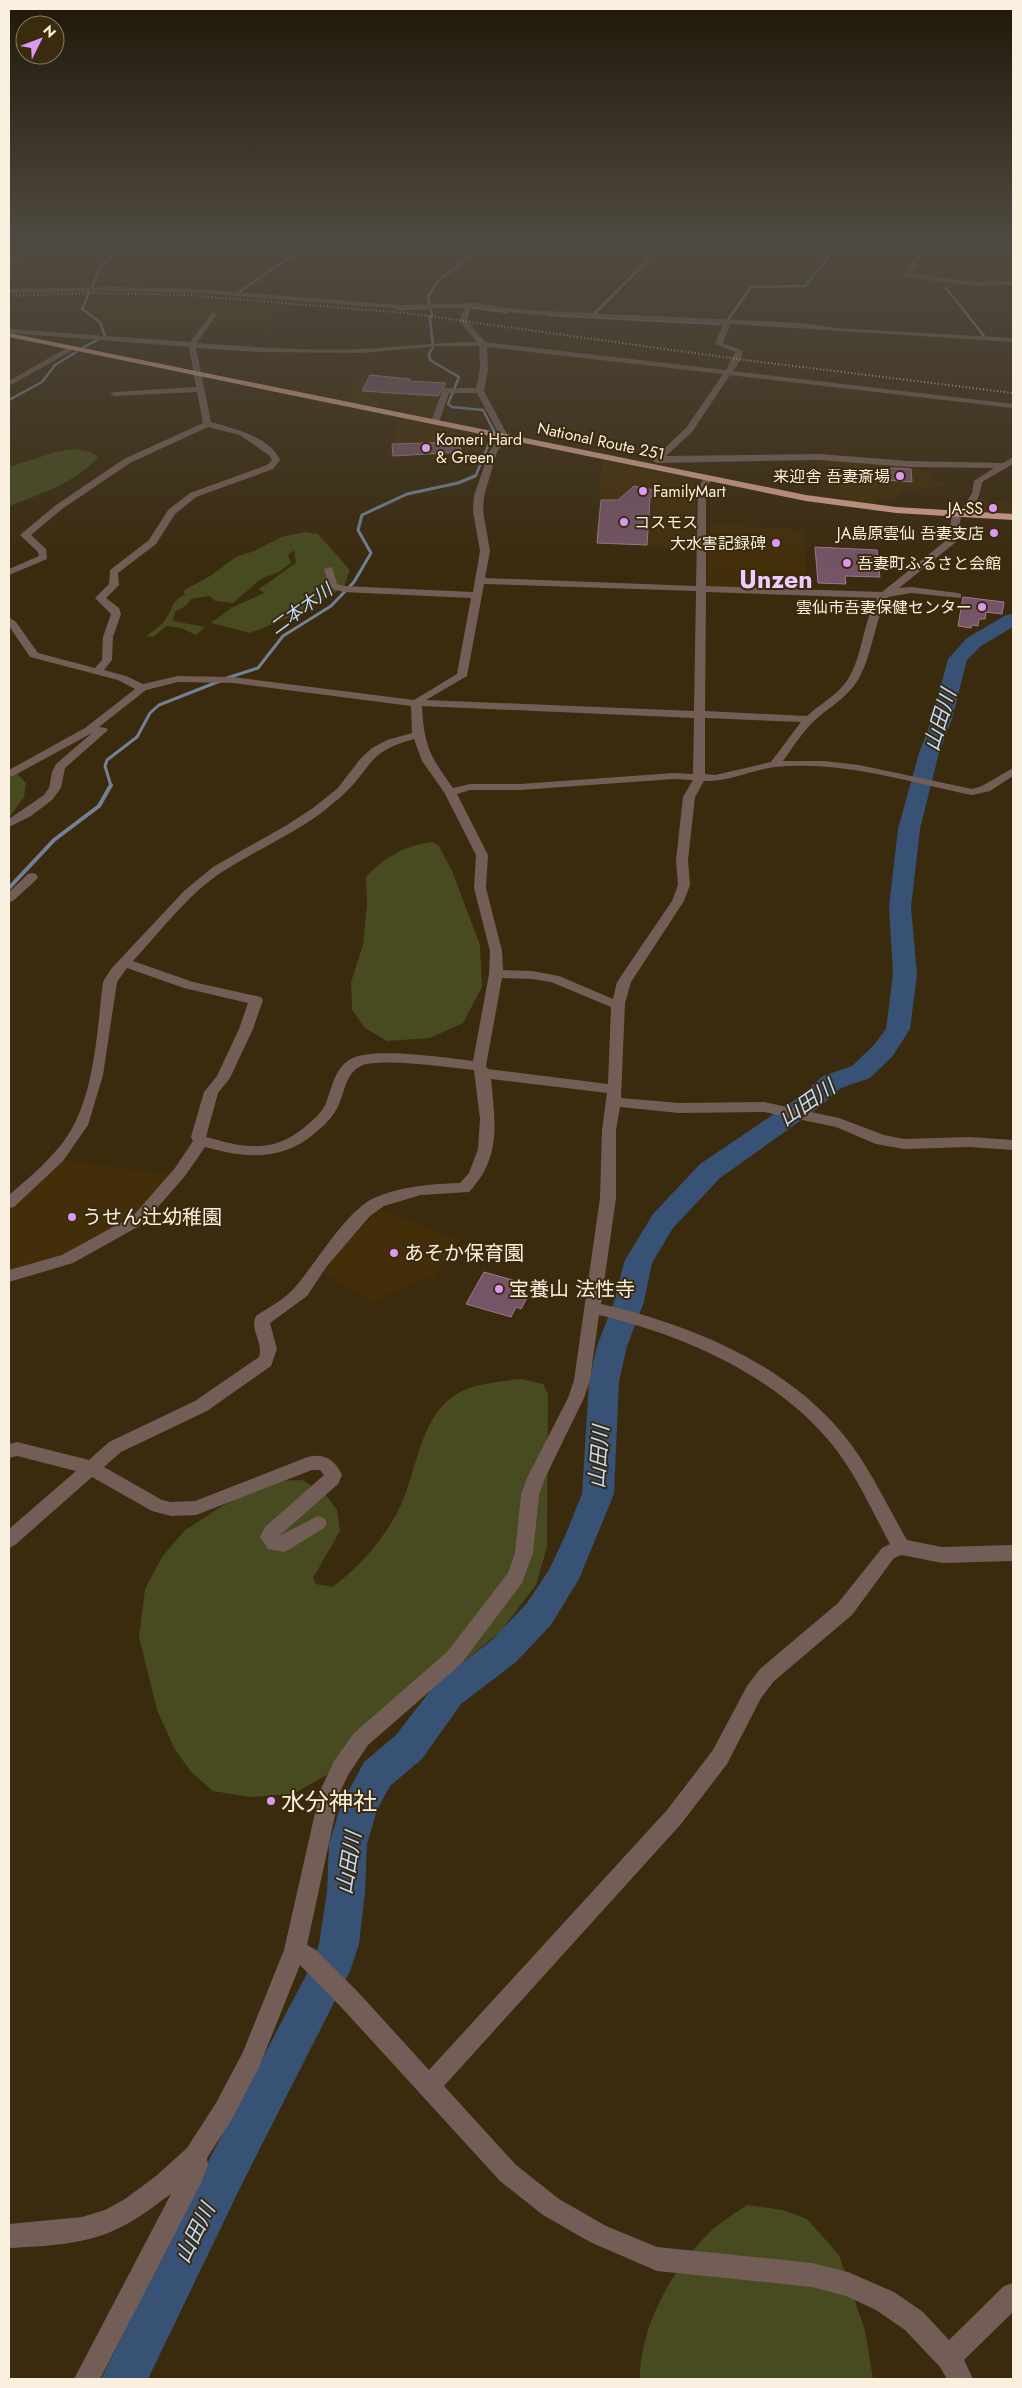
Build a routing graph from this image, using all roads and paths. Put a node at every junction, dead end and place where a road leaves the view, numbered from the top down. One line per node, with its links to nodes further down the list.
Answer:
1 (69, 350): 11 (street)
2 (85, 350): 10 (highway, National Route 251)
3 (193, 350): 10 (street)
4 (301, 350): 5 (street)
5 (361, 350)
6 (483, 350): 13 (street)
7 (540, 350): 9 (street)
8 (736, 350): 9 (street)
9 (729, 372): 15 (street); 20 (street)
10 (196, 373): 12 (street); 16 (highway, National Route 251)
11 (9, 384)
12 (200, 388): 14 (street); 17 (street)
13 (480, 391): 16 (street); 18 (street)
14 (114, 394)
15 (1013, 406)
16 (435, 422): 18 (highway, National Route 251)
17 (207, 424): 19 (street); 36 (street)
18 (502, 436): 24 (highway, National Route 251); 30 (street)
19 (160, 446): 22 (street); 29 (street)
20 (659, 459): 23 (street); 24 (street)
21 (1013, 460): 23 (street)
22 (121, 461)
23 (1002, 465): 26 (street)
24 (650, 466): 25 (highway, National Route 251)
25 (708, 478): 26 (highway, National Route 251); 31 (street)
26 (960, 515): 27 (highway, National Route 251); 32 (street)
27 (1013, 517)
28 (329, 569): 33 (street)
29 (9, 572)
30 (479, 581): 31 (street); 33 (street)
31 (701, 589): 32 (street); 40 (street)
32 (886, 594): 34 (street); 41 (street)
33 (476, 595): 38 (street)
34 (958, 596)
35 (9, 620): 36 (street)
36 (98, 670): 37 (street)
37 (142, 688): 38 (street); 39 (street)
38 (416, 703): 40 (street); 42 (street)
39 (112, 712): 45 (street); 48 (street)
40 (699, 715): 41 (street); 46 (street)
41 (810, 719): 43 (street)
42 (418, 735): 47 (street); 51 (street)
43 (775, 764): 44 (street); 46 (street)
44 (1013, 771)
45 (9, 774)
46 (699, 779): 47 (street); 53 (street)
47 (450, 792): 52 (street)
48 (9, 824)
49 (32, 877): 50 (street)
50 (9, 898)
51 (125, 962): 56 (street); 58 (street)
52 (496, 974): 53 (street); 54 (street)
53 (618, 1004): 55 (street)
54 (481, 1070): 55 (street); 56 (street); 62 (street)
55 (614, 1095): 57 (street); 60 (street)
56 (201, 1141): 59 (street)
57 (1013, 1145)
58 (9, 1203)
59 (9, 1276)
60 (600, 1309): 65 (street); 67 (street)
61 (10, 1450): 62 (street)
62 (89, 1467): 63 (street); 64 (street)
63 (318, 1523)
64 (9, 1540)
65 (901, 1548): 66 (street); 68 (street)
66 (1013, 1553)
67 (301, 1954): 68 (street); 69 (street)
68 (429, 2086): 72 (street)
69 (195, 2156): 70 (street); 73 (street)
70 (9, 2236)
71 (1013, 2295): 72 (street)
72 (949, 2358): 74 (street)
73 (87, 2379)
74 (961, 2379)

